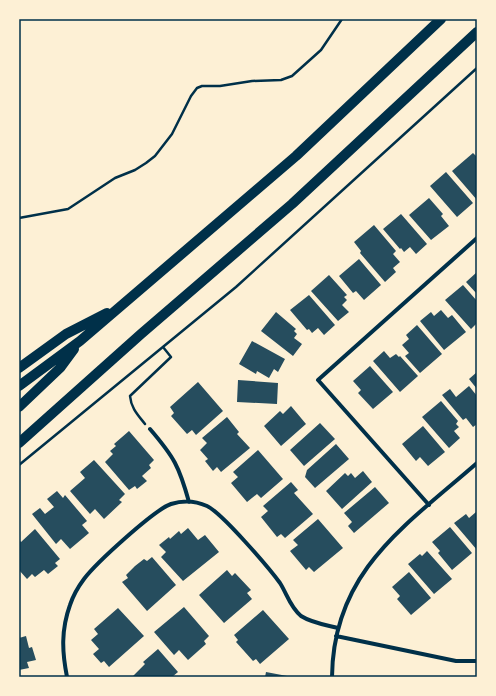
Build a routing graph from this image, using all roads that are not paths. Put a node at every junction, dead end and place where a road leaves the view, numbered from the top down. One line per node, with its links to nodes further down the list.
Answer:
1 (441, 19): 4 (main road)
2 (477, 32): 10 (main road)
3 (477, 238): 13 (street)
4 (123, 304): 5 (main road); 6 (main road)
5 (80, 341): 7 (main road); 8 (main road)
6 (19, 368)
7 (19, 386)
8 (19, 407)
9 (150, 429): 12 (street)
10 (19, 443)
11 (477, 463): 13 (street)
12 (189, 502): 14 (street); 17 (street)
13 (429, 504): 14 (street)
14 (338, 628): 15 (street)
15 (336, 636): 16 (street); 18 (street)
16 (477, 661)
17 (67, 677)
18 (332, 677)

